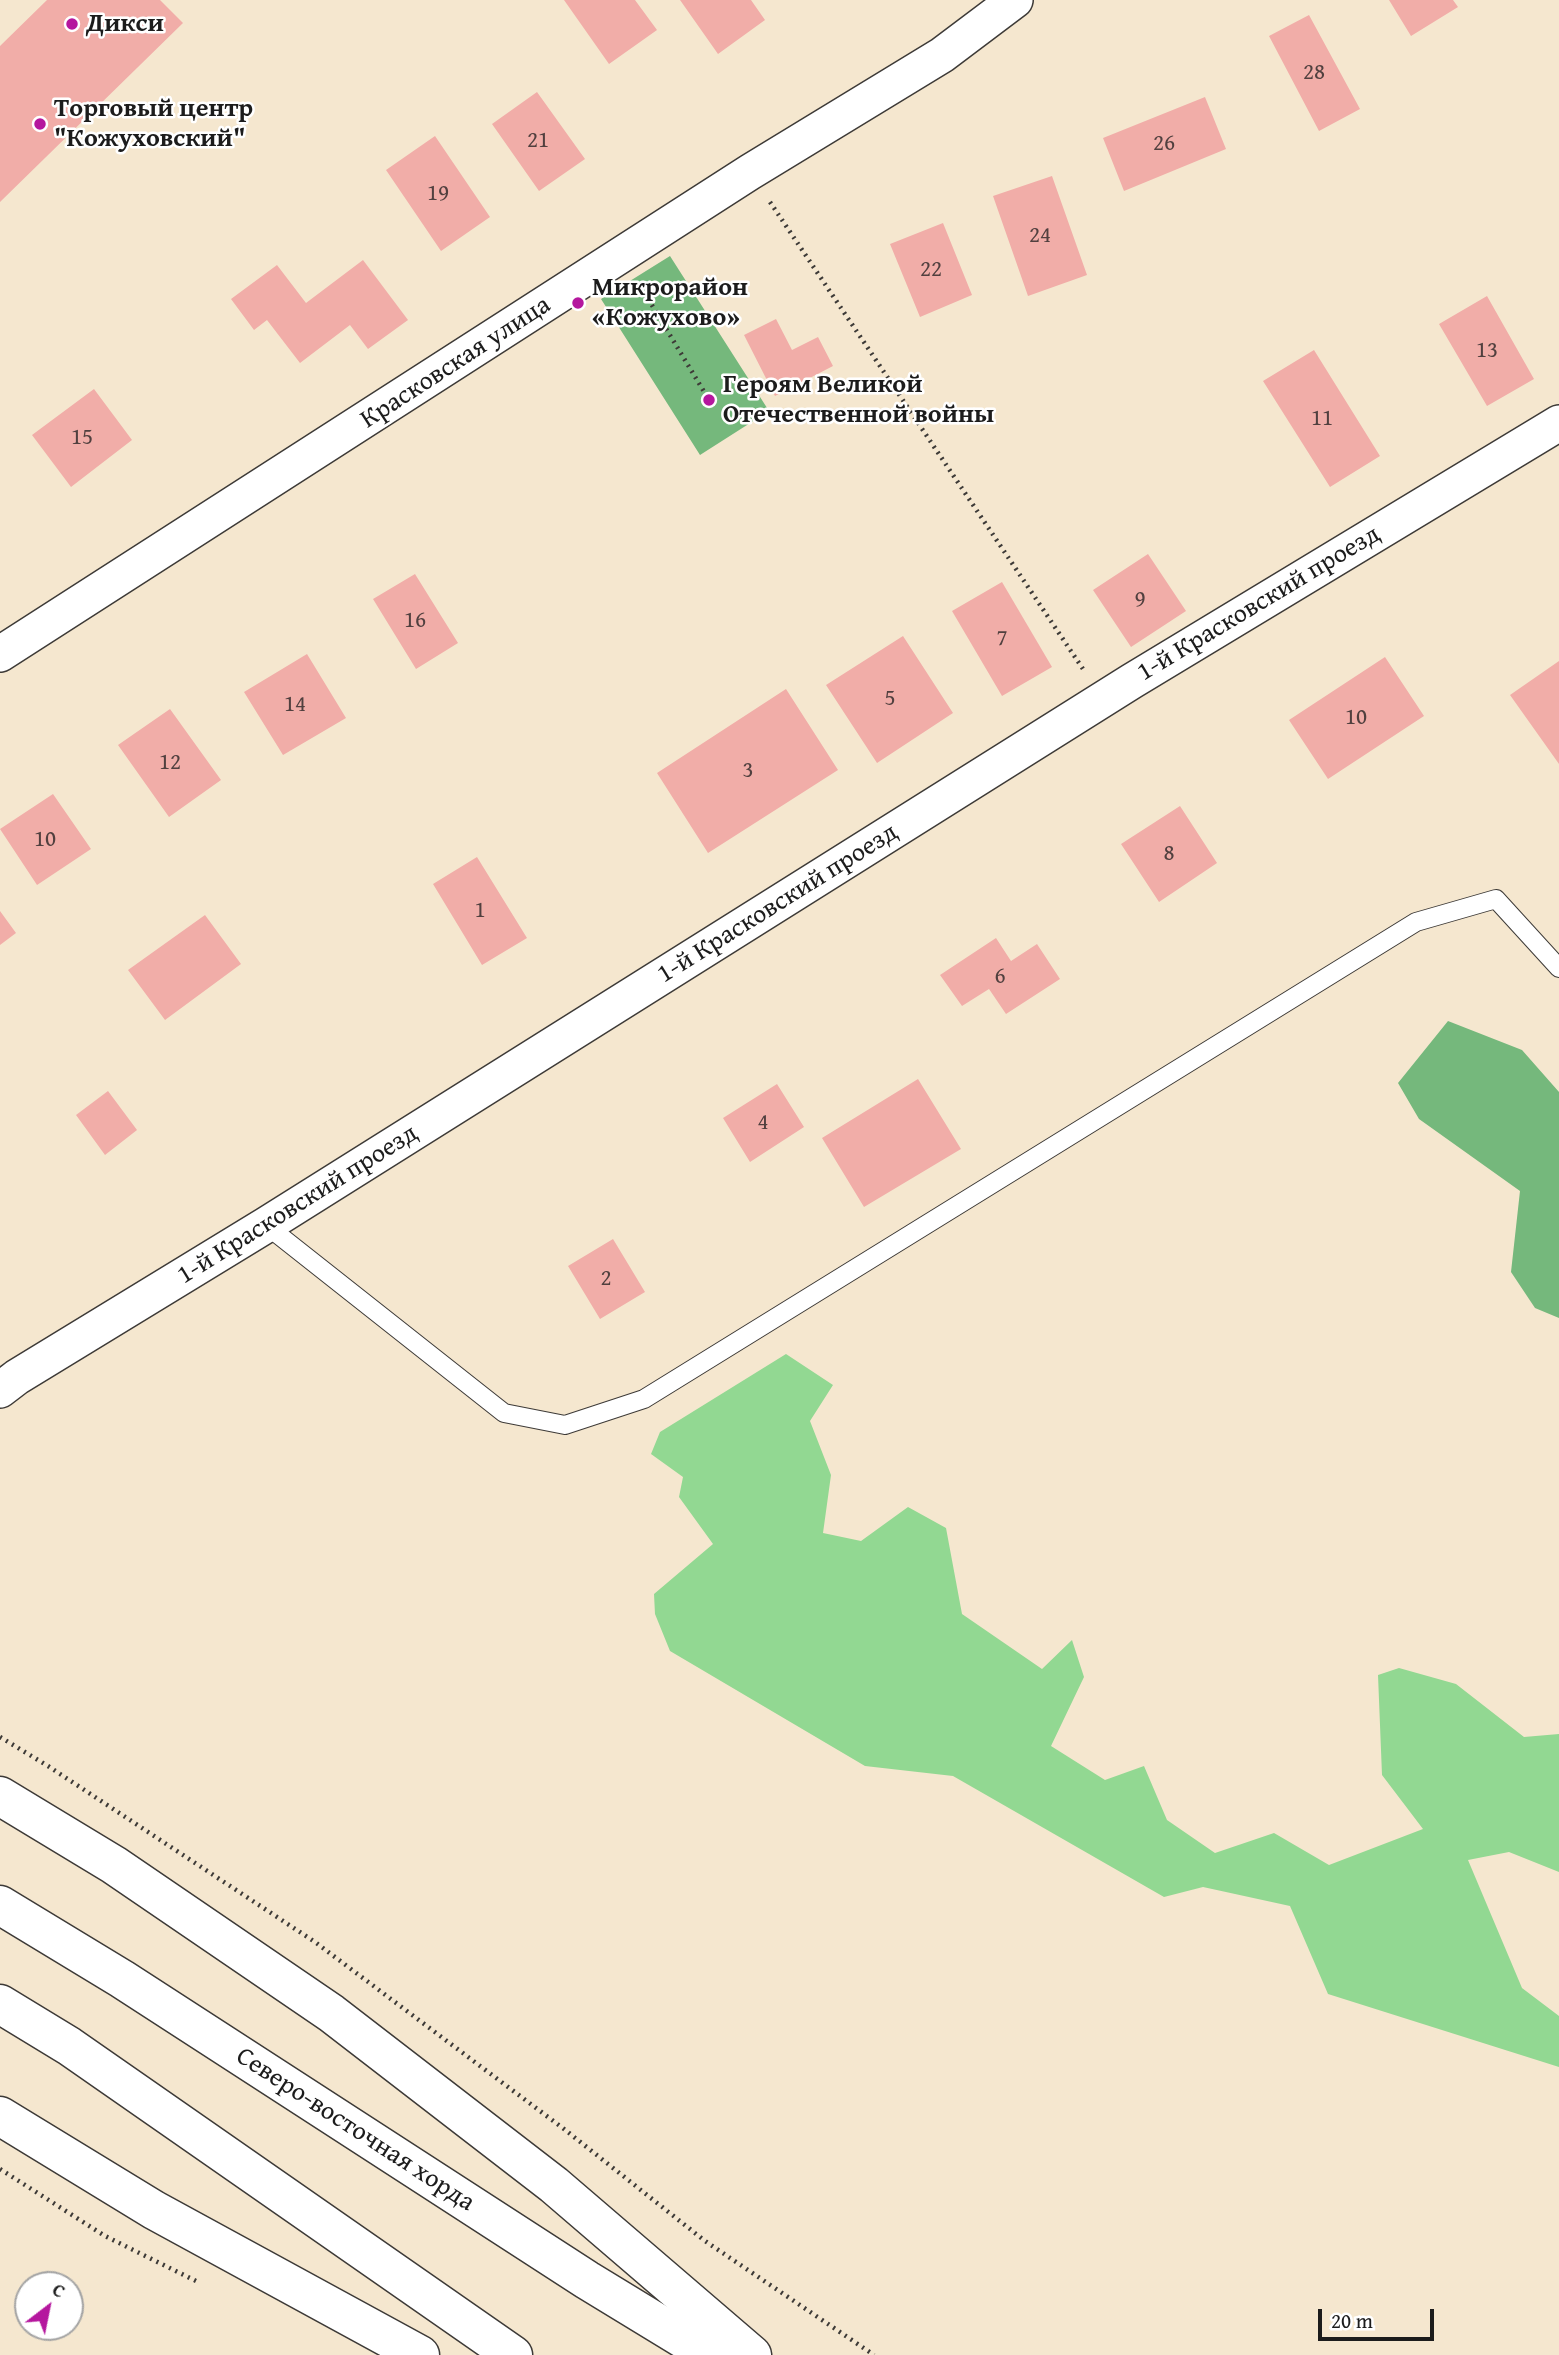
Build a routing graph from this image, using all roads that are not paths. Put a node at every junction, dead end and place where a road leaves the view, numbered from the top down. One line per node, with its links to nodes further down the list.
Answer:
1 (1015, 0): 3 (street, Красковская улица)
2 (1559, 422): 5 (street, 1-й Красковский проезд)
3 (0, 654)
4 (1559, 968): 5 (lane)
5 (266, 1226): 6 (street, 1-й Красковский проезд)
6 (0, 1390)
7 (0, 1796): 14 (main road)
8 (0, 1905): 13 (main road, Северо-восточная хорда)
9 (0, 2004): 12 (main road)
10 (0, 2116): 11 (main road)
11 (420, 2355)
12 (513, 2355)
13 (710, 2355)
14 (752, 2355)

